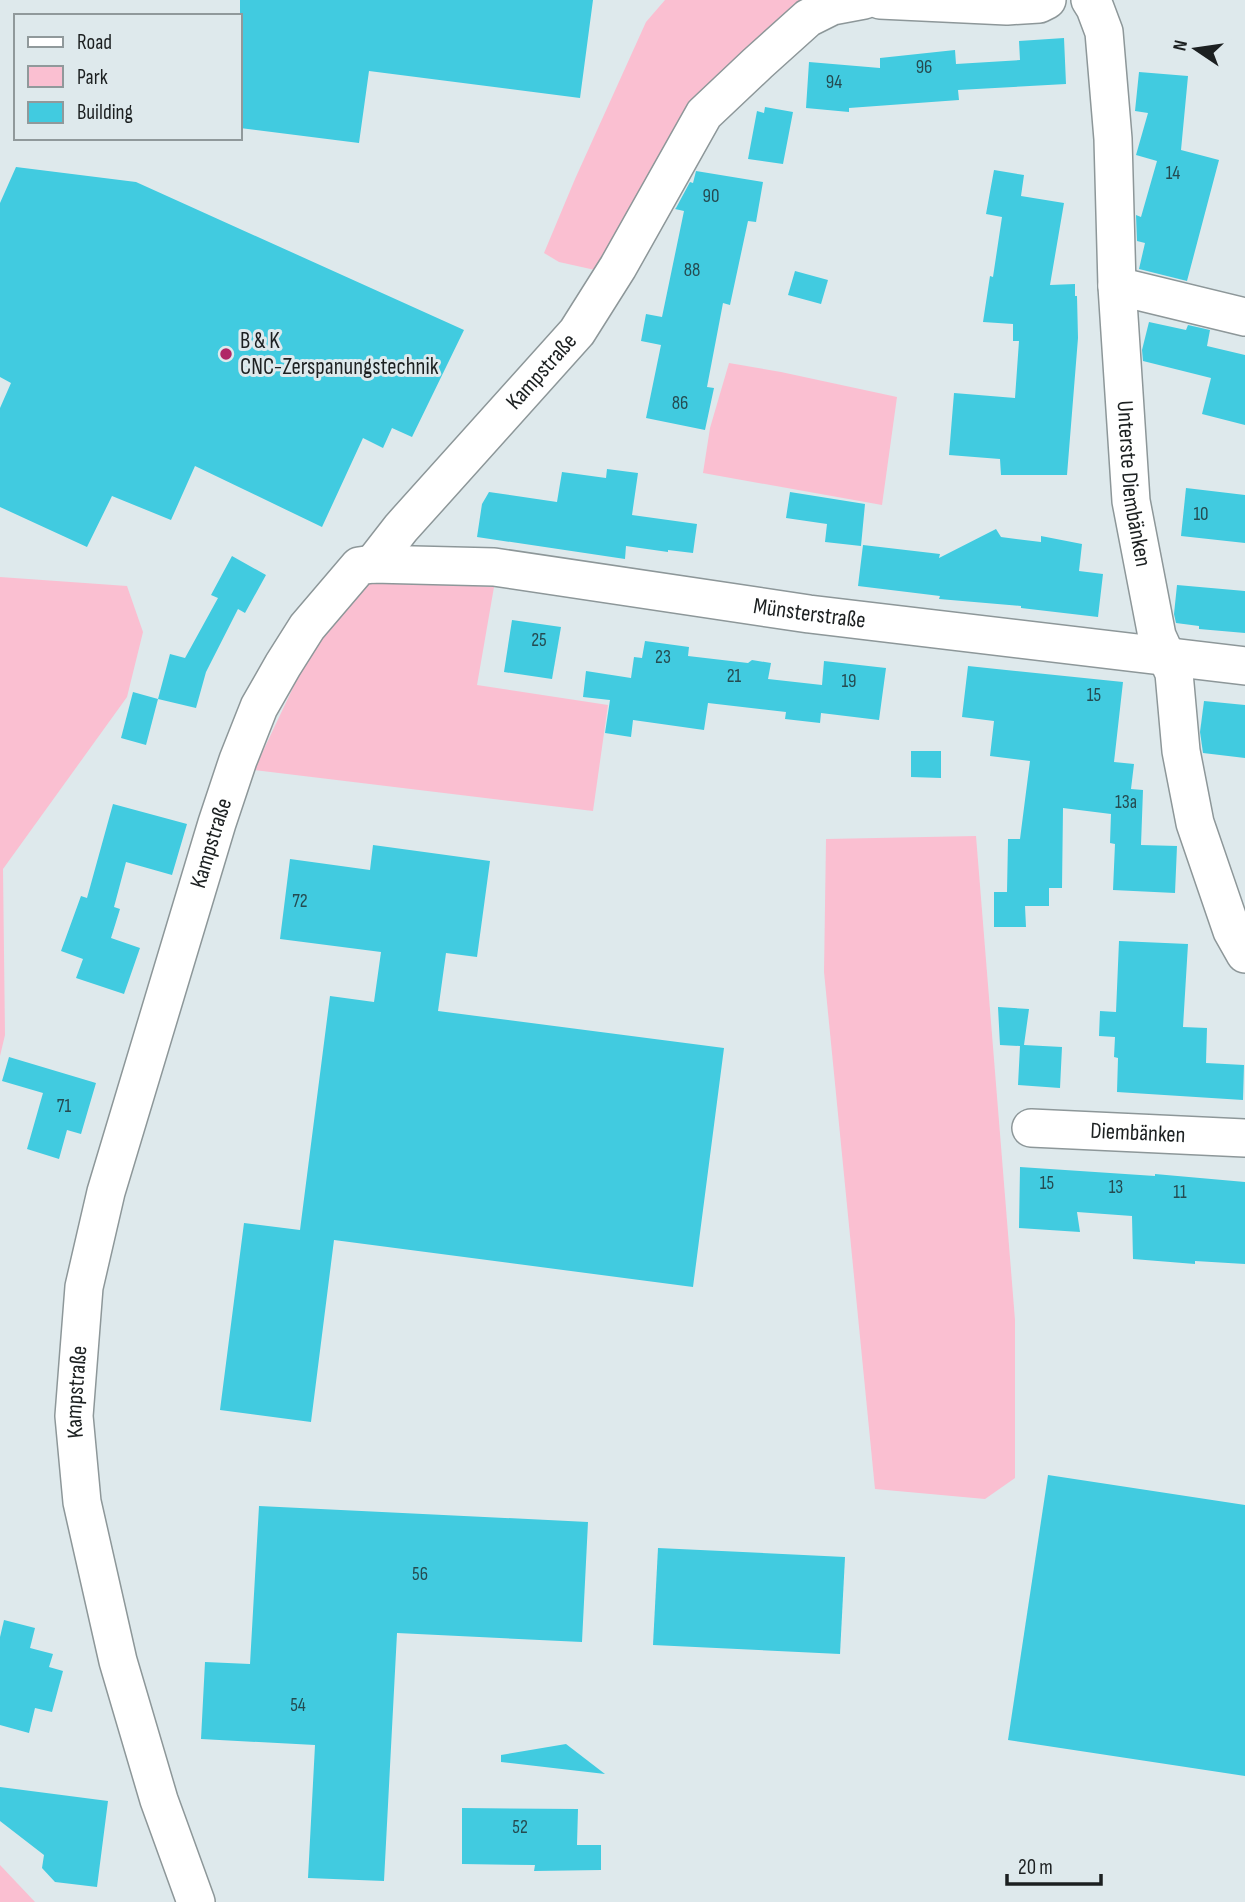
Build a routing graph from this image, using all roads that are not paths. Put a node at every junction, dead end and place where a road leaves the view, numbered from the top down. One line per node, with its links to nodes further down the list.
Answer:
1 (864, 0): 7 (street, Kampstraße)
2 (880, 0): 3 (street)
3 (1047, 0)
4 (1090, 0): 5 (street, Unterste Diembänken)
5 (1117, 286): 6 (street); 8 (street, Unterste Diembänken)
6 (1245, 317)
7 (373, 564): 8 (street, Münsterstraße); 13 (street, Kampstraße)
8 (1167, 657): 9 (street, Münsterstraße); 10 (street, Unterste Diembänken)
9 (1245, 666)
10 (1245, 954)
11 (1031, 1128): 12 (street, Diembänken)
12 (1245, 1138)
13 (196, 1902)

